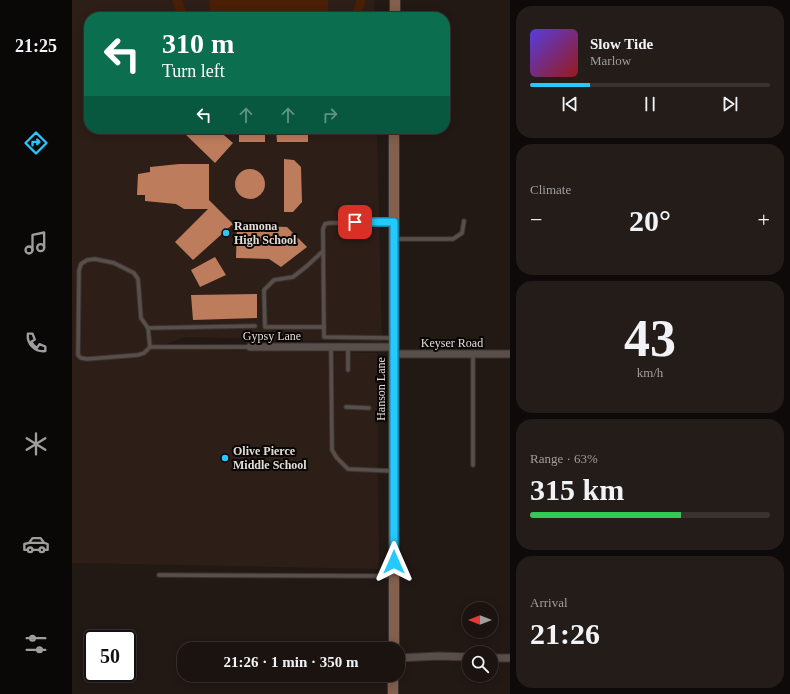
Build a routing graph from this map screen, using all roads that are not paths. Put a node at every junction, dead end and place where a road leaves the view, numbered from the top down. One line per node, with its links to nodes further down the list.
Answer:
1 (395, 0): 2 (main road)
2 (395, 12)
3 (394, 134): 5 (main road, Hanson Lane)
4 (464, 221): 6 (lane)
5 (394, 222): 6 (main road, Hanson Lane); 7 (lane)
6 (394, 240): 11 (main road, Hanson Lane)
7 (323, 251): 9 (lane); 9 (lane)
8 (255, 326): 10 (lane)
9 (324, 327): 11 (lane)
10 (148, 328): 15 (lane); 15 (lane)
11 (394, 346): 14 (street, Gypsy Lane); 16 (street, Keyser Road); 22 (main road, Hanson Lane)
12 (250, 347): 13 (street, Gypsy Lane); 15 (lane, Gypsy Lane)
13 (331, 347): 14 (street, Gypsy Lane); 22 (lane)
14 (348, 347): 18 (lane)
15 (150, 348)
16 (472, 354): 17 (street, Keyser Road); 21 (lane)
17 (510, 354)
18 (348, 370)
19 (346, 407): 20 (lane)
20 (369, 408)
21 (473, 465)
22 (394, 471): 24 (main road, Hanson Lane)
23 (159, 575): 24 (lane)
24 (394, 576): 25 (main road, Hanson Lane)
25 (394, 642)
26 (462, 657): 27 (street)
27 (405, 658)
28 (498, 658): 29 (street)
29 (510, 658)
30 (394, 682): 31 (main road)
31 (393, 694)

